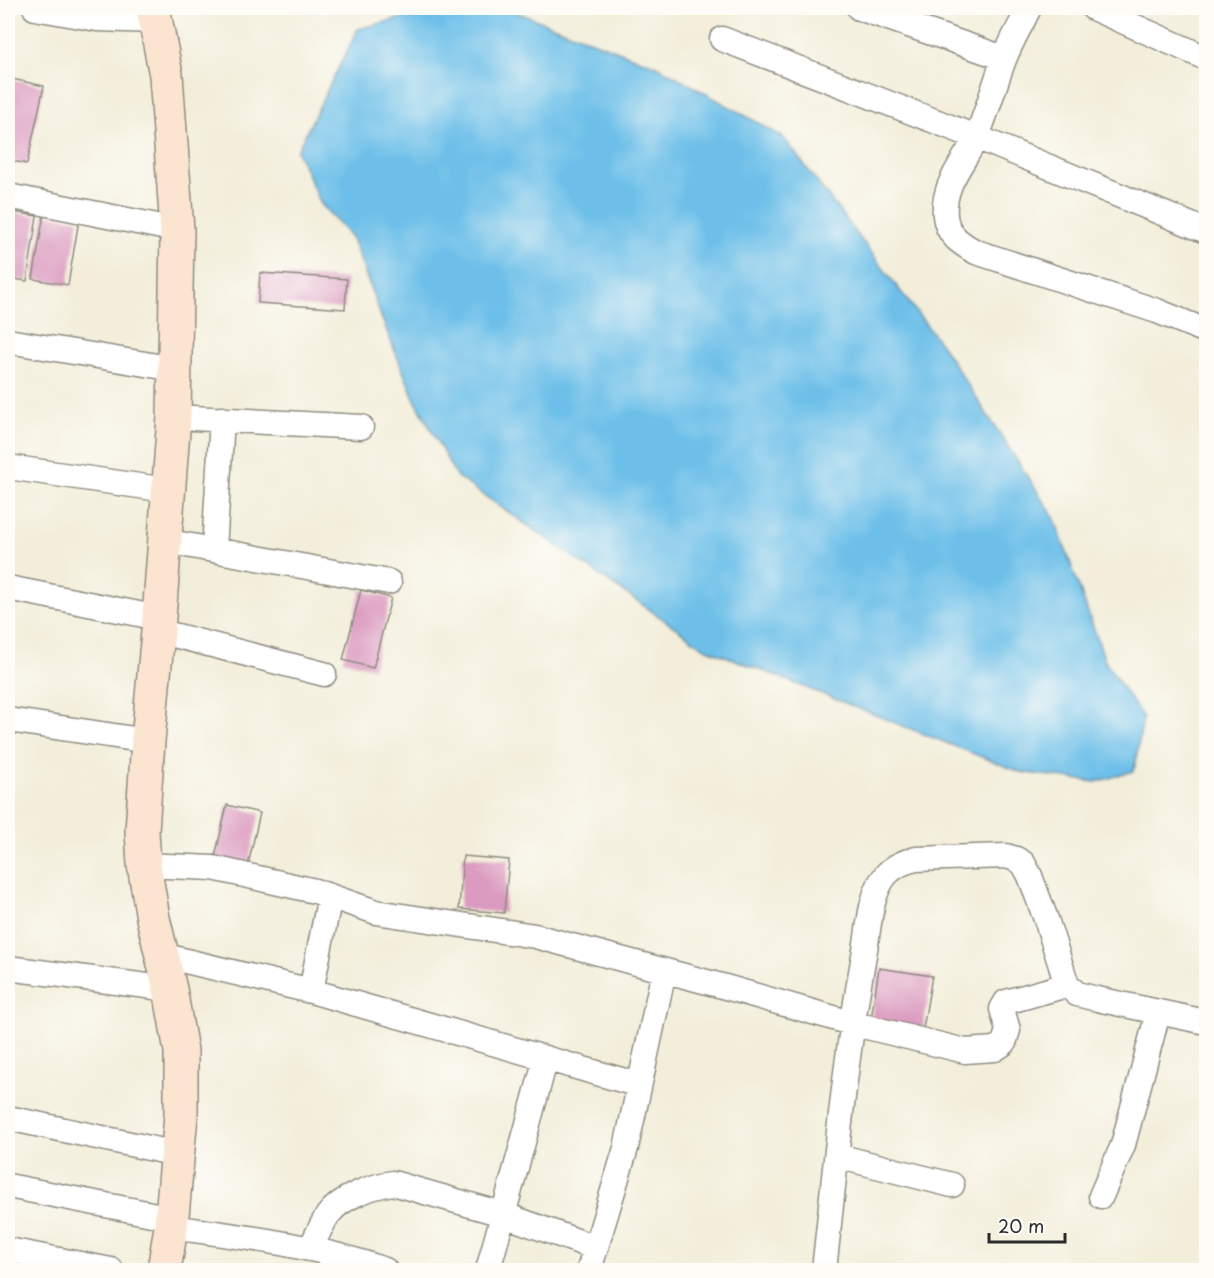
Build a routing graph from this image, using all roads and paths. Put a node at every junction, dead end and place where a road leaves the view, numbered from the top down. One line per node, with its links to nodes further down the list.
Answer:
1 (34, 8): 5 (street)
2 (859, 8): 7 (street)
3 (1029, 8): 7 (street)
4 (1093, 8): 8 (street)
5 (154, 14): 11 (main road)
6 (722, 39): 9 (street)
7 (1004, 58): 9 (street)
8 (1206, 58)
9 (976, 136): 12 (street); 13 (street)
10 (8, 196): 11 (street)
11 (177, 230): 15 (main road)
12 (1206, 231)
13 (1206, 332)
14 (8, 341): 15 (street)
15 (175, 369): 16 (main road)
16 (174, 417): 17 (street); 20 (main road)
17 (222, 419): 18 (street); 22 (street)
18 (361, 427)
19 (8, 467): 20 (street)
20 (167, 490): 21 (main road)
21 (164, 541): 22 (street); 25 (main road)
22 (214, 550): 23 (street)
23 (388, 582)
24 (8, 588): 25 (street)
25 (159, 624): 26 (street); 28 (main road)
26 (324, 674)
27 (8, 720): 28 (street)
28 (148, 741): 29 (main road)
29 (144, 865): 30 (street); 31 (main road)
30 (330, 896): 33 (street); 36 (street)
31 (161, 955): 35 (main road); 36 (street)
32 (8, 968): 35 (street)
33 (664, 971): 39 (street); 41 (street)
34 (1066, 985): 37 (street); 39 (street); 39 (street)
35 (170, 989): 43 (main road)
36 (311, 991): 40 (street)
37 (1158, 1013): 38 (street); 47 (street)
38 (1206, 1022)
39 (851, 1023): 44 (street)
40 (546, 1059): 41 (street); 48 (street)
41 (639, 1085): 52 (street)
42 (8, 1118): 43 (street)
43 (177, 1154): 49 (main road)
44 (837, 1156): 45 (street); 57 (street)
45 (952, 1185)
46 (8, 1186): 49 (street)
47 (1101, 1196)
48 (502, 1214): 50 (street); 52 (street); 56 (street)
49 (172, 1222): 50 (street); 54 (main road)
50 (310, 1249): 55 (street)
51 (8, 1250): 53 (street)
52 (593, 1259)
53 (111, 1270)
54 (164, 1270)
55 (385, 1270)
56 (488, 1270)
57 (824, 1270)

